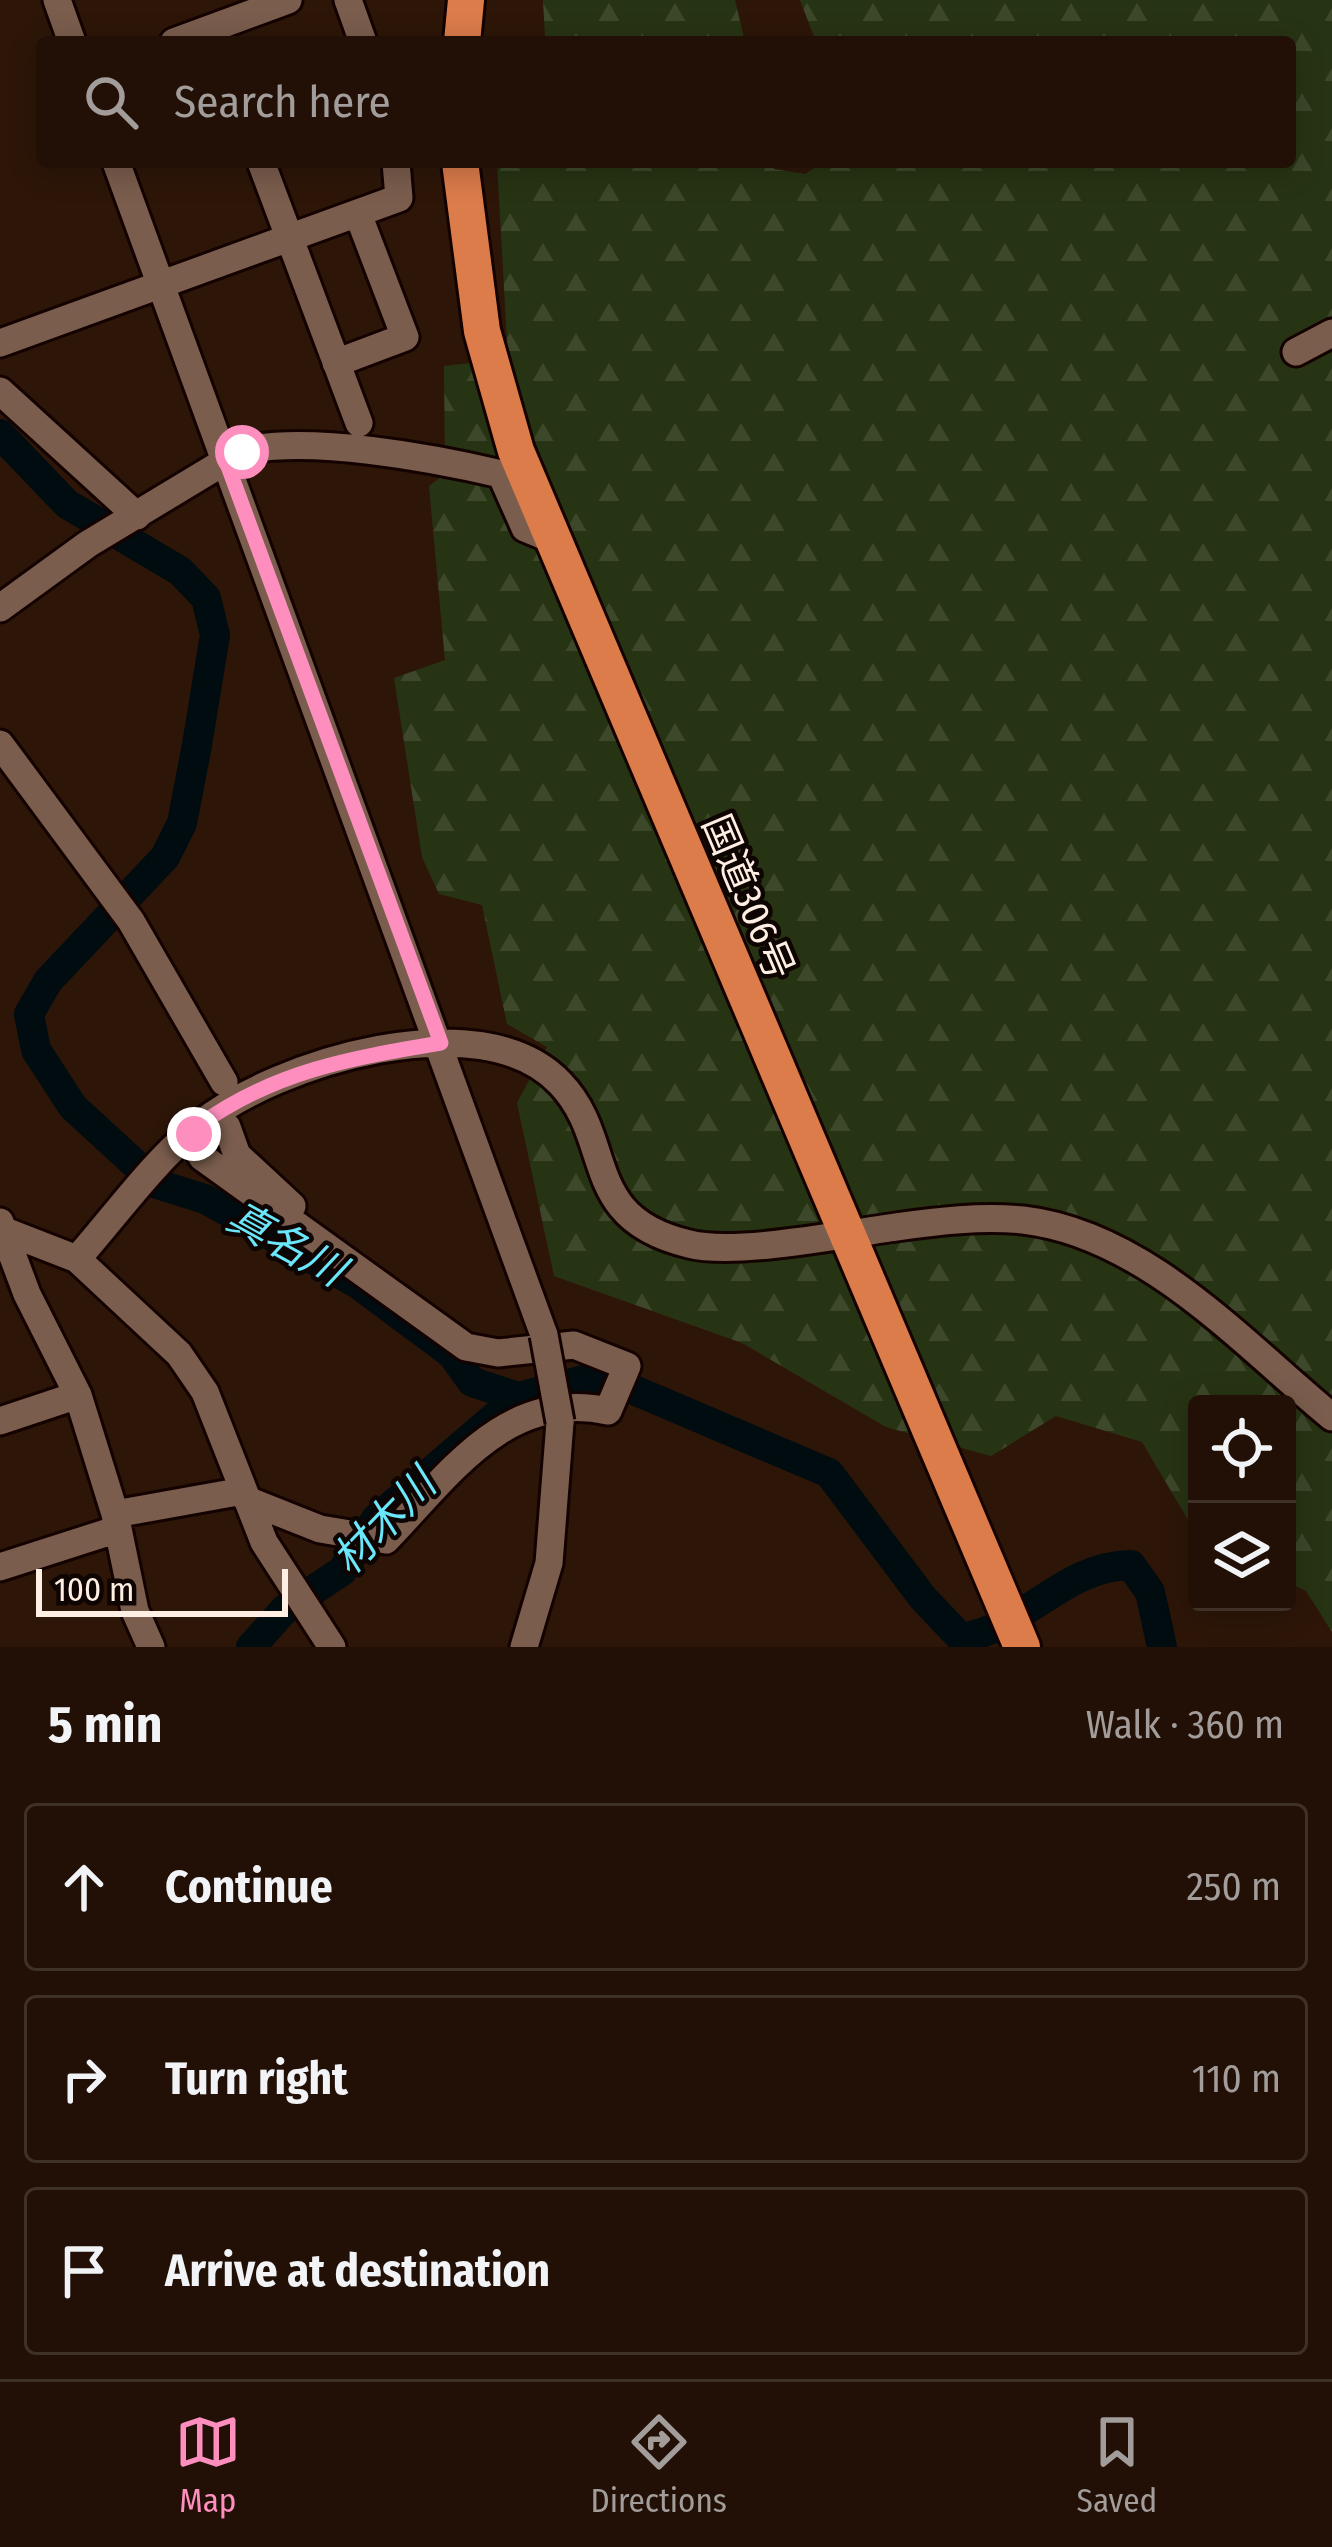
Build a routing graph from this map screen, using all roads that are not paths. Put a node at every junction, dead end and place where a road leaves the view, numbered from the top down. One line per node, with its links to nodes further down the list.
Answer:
1 (57, 0): 7 (street)
2 (201, 0): 6 (street)
3 (288, 0): 6 (street)
4 (348, 0): 8 (street)
5 (466, 0): 9 (highway)
6 (214, 35)
7 (70, 36)
8 (361, 36)
9 (463, 36)
10 (118, 168): 16 (street)
11 (263, 168): 15 (street)
12 (396, 168): 14 (street)
13 (461, 168): 25 (highway, 国道306号)
14 (358, 214): 15 (street); 20 (street)
15 (290, 239): 16 (street); 20 (street)
16 (162, 288): 18 (street); 23 (street)
17 (1332, 333): 19 (street)
18 (0, 344)
19 (1296, 352)
20 (336, 363): 22 (street)
21 (0, 391): 24 (street)
22 (358, 423)
23 (226, 461): 24 (street); 25 (street); 28 (street)
24 (133, 519): 26 (street)
25 (550, 538): 34 (highway, 国道306号)
26 (0, 608)
27 (0, 744): 29 (street)
28 (441, 1043): 31 (street); 34 (street); 44 (street, bridge)
29 (224, 1082)
30 (227, 1127): 33 (street)
31 (188, 1134): 33 (street); 35 (street)
32 (1, 1227): 35 (street); 36 (street)
33 (304, 1231): 39 (street)
34 (845, 1234): 37 (street); 45 (highway, 国道306号)
35 (77, 1259): 39 (street)
36 (78, 1395): 38 (street); 40 (street)
37 (1332, 1417)
38 (0, 1421)
39 (245, 1496): 40 (street); 43 (street)
40 (115, 1522): 41 (street); 42 (street)
41 (0, 1567)
42 (151, 1647)
43 (332, 1647)
44 (524, 1647)
45 (1022, 1647)

